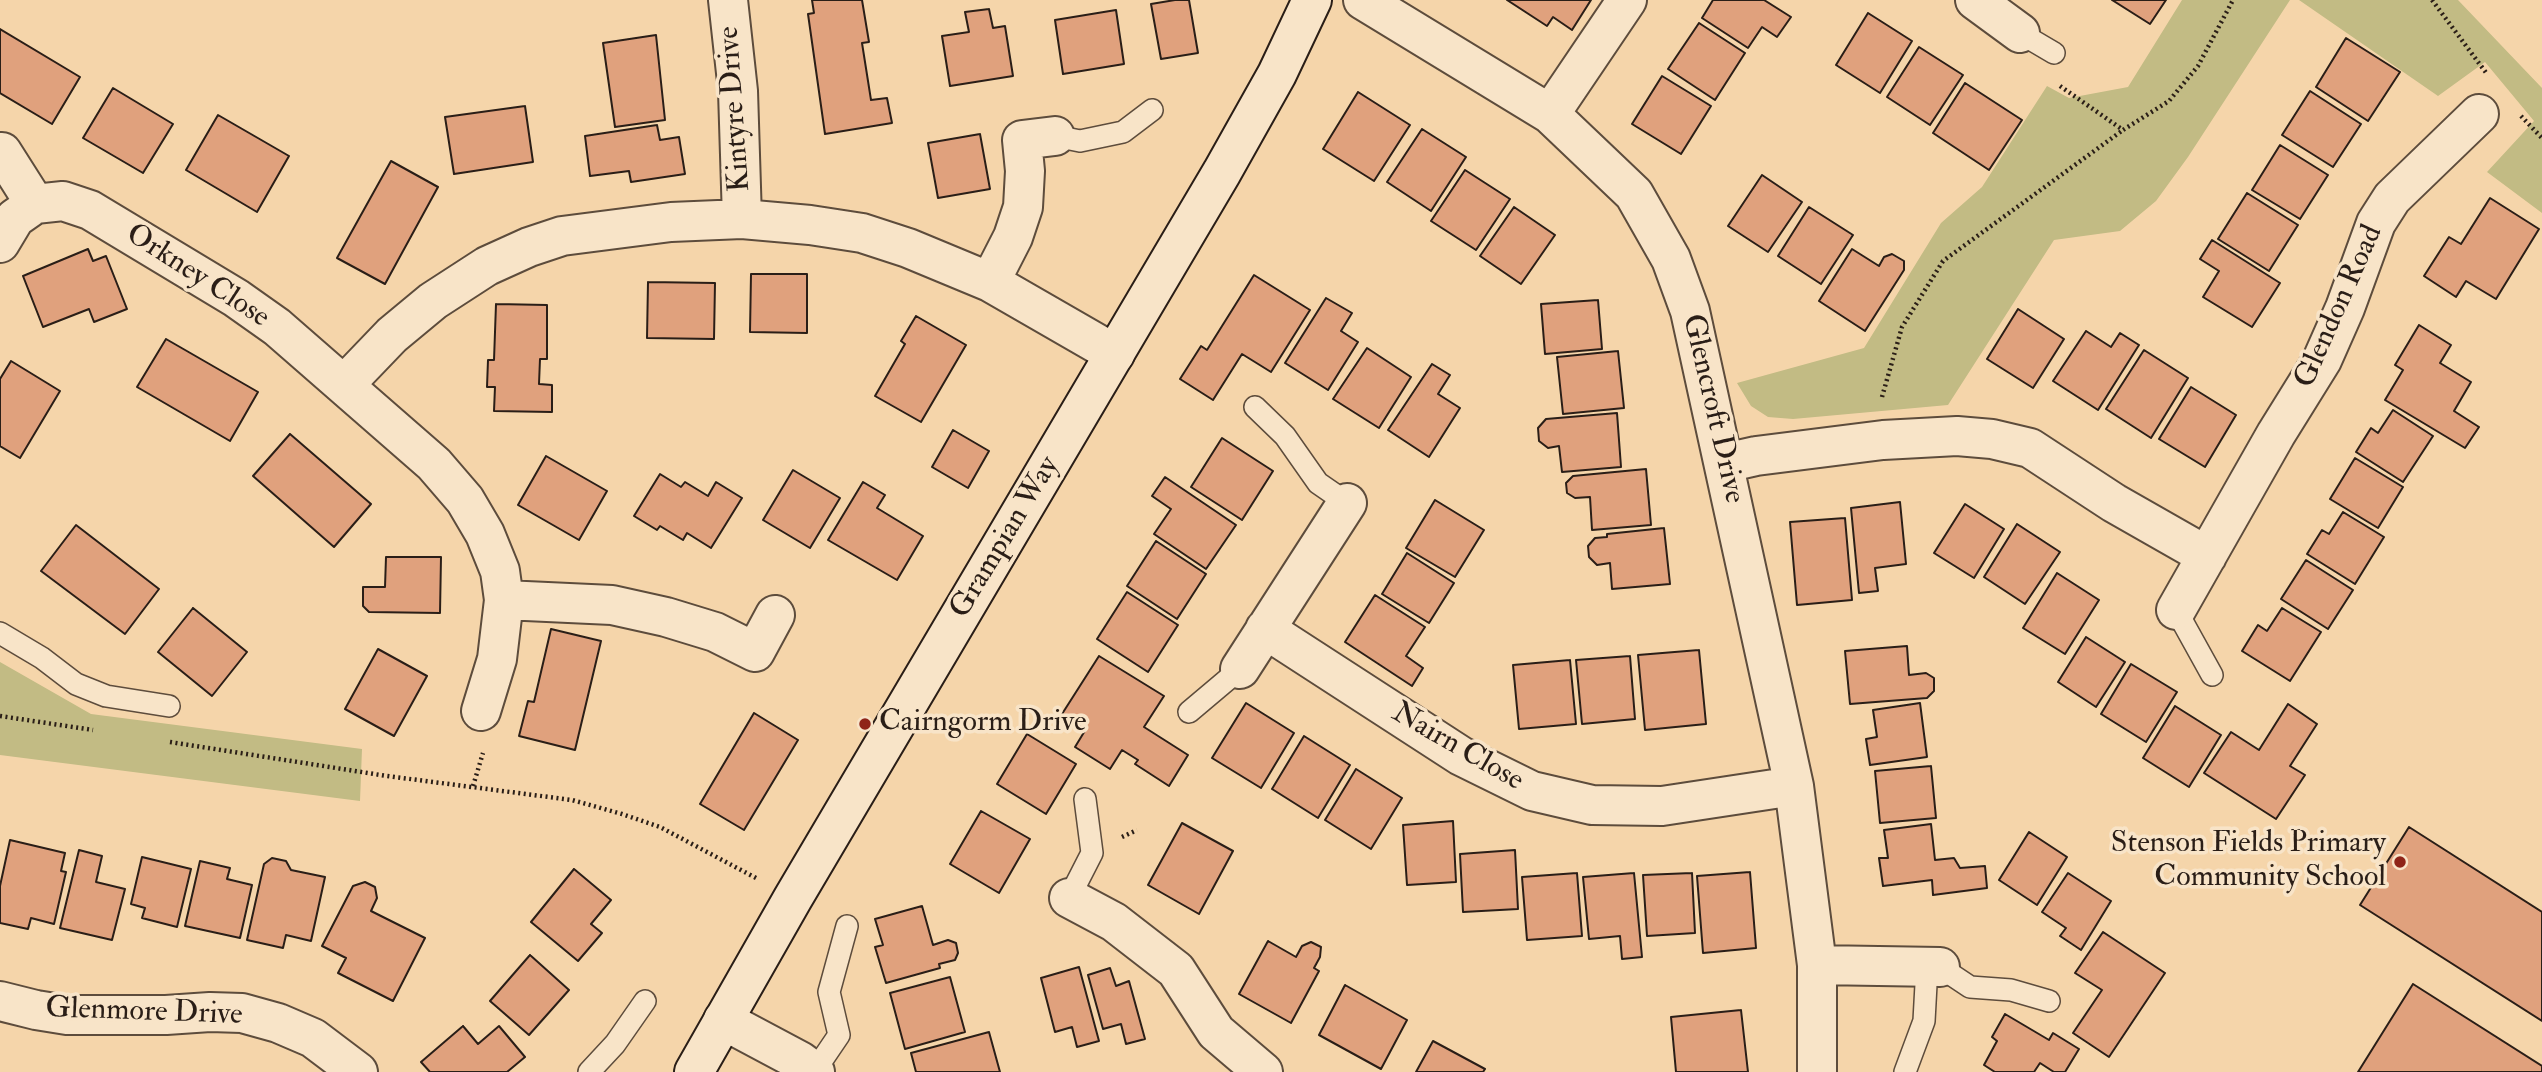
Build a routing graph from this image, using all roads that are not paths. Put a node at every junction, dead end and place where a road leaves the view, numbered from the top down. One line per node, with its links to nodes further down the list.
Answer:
1 (728, 0): 14 (street, Kintyre Drive)
2 (1312, 0): 17 (street, Grampian Way)
3 (1363, 0): 9 (street, Glencroft Drive)
4 (1627, 0): 9 (street)
5 (1975, 0): 6 (street)
6 (2020, 33): 7 (lane)
7 (2054, 53)
8 (1152, 110): 11 (lane)
9 (1550, 114): 20 (street, Glencroft Drive)
10 (2479, 114): 22 (street, Glendon Road)
11 (1055, 136): 16 (street)
12 (1, 150): 13 (street)
13 (35, 204): 15 (street); 18 (street, Orkney Close)
14 (742, 219): 16 (street); 18 (street)
15 (0, 243)
16 (990, 282): 17 (street)
17 (1115, 354): 42 (street, Grampian Way)
18 (344, 385): 23 (street, Orkney Close)
19 (1255, 407): 21 (lane)
20 (1725, 463): 22 (street); 33 (street, Glencroft Drive)
21 (1347, 503): 26 (street)
22 (2207, 556): 24 (street, Glendon Road)
23 (504, 600): 25 (street); 31 (street, Orkney Close)
24 (2176, 610): 29 (lane)
25 (775, 615)
26 (1265, 629): 28 (street); 33 (street, Nairn Close)
27 (0, 633): 30 (lane)
28 (1240, 669): 32 (lane)
29 (2212, 676)
30 (169, 706)
31 (481, 711)
32 (1189, 712)
33 (1794, 786): 37 (street, Glencroft Drive)
34 (1084, 799): 35 (lane)
35 (1069, 898): 47 (street)
36 (847, 926): 46 (lane)
37 (1818, 965): 38 (street); 48 (street, Glencroft Drive)
38 (1934, 966): 41 (lane); 49 (lane)
39 (0, 1001): 43 (street, Glenmore Drive)
40 (645, 1001): 44 (lane)
41 (2049, 1002)
42 (723, 1020): 45 (street, Grampian Way); 46 (street)
43 (358, 1072)
44 (589, 1072)
45 (694, 1072)
46 (814, 1072)
47 (1262, 1072)
48 (1817, 1072)
49 (1905, 1072)

